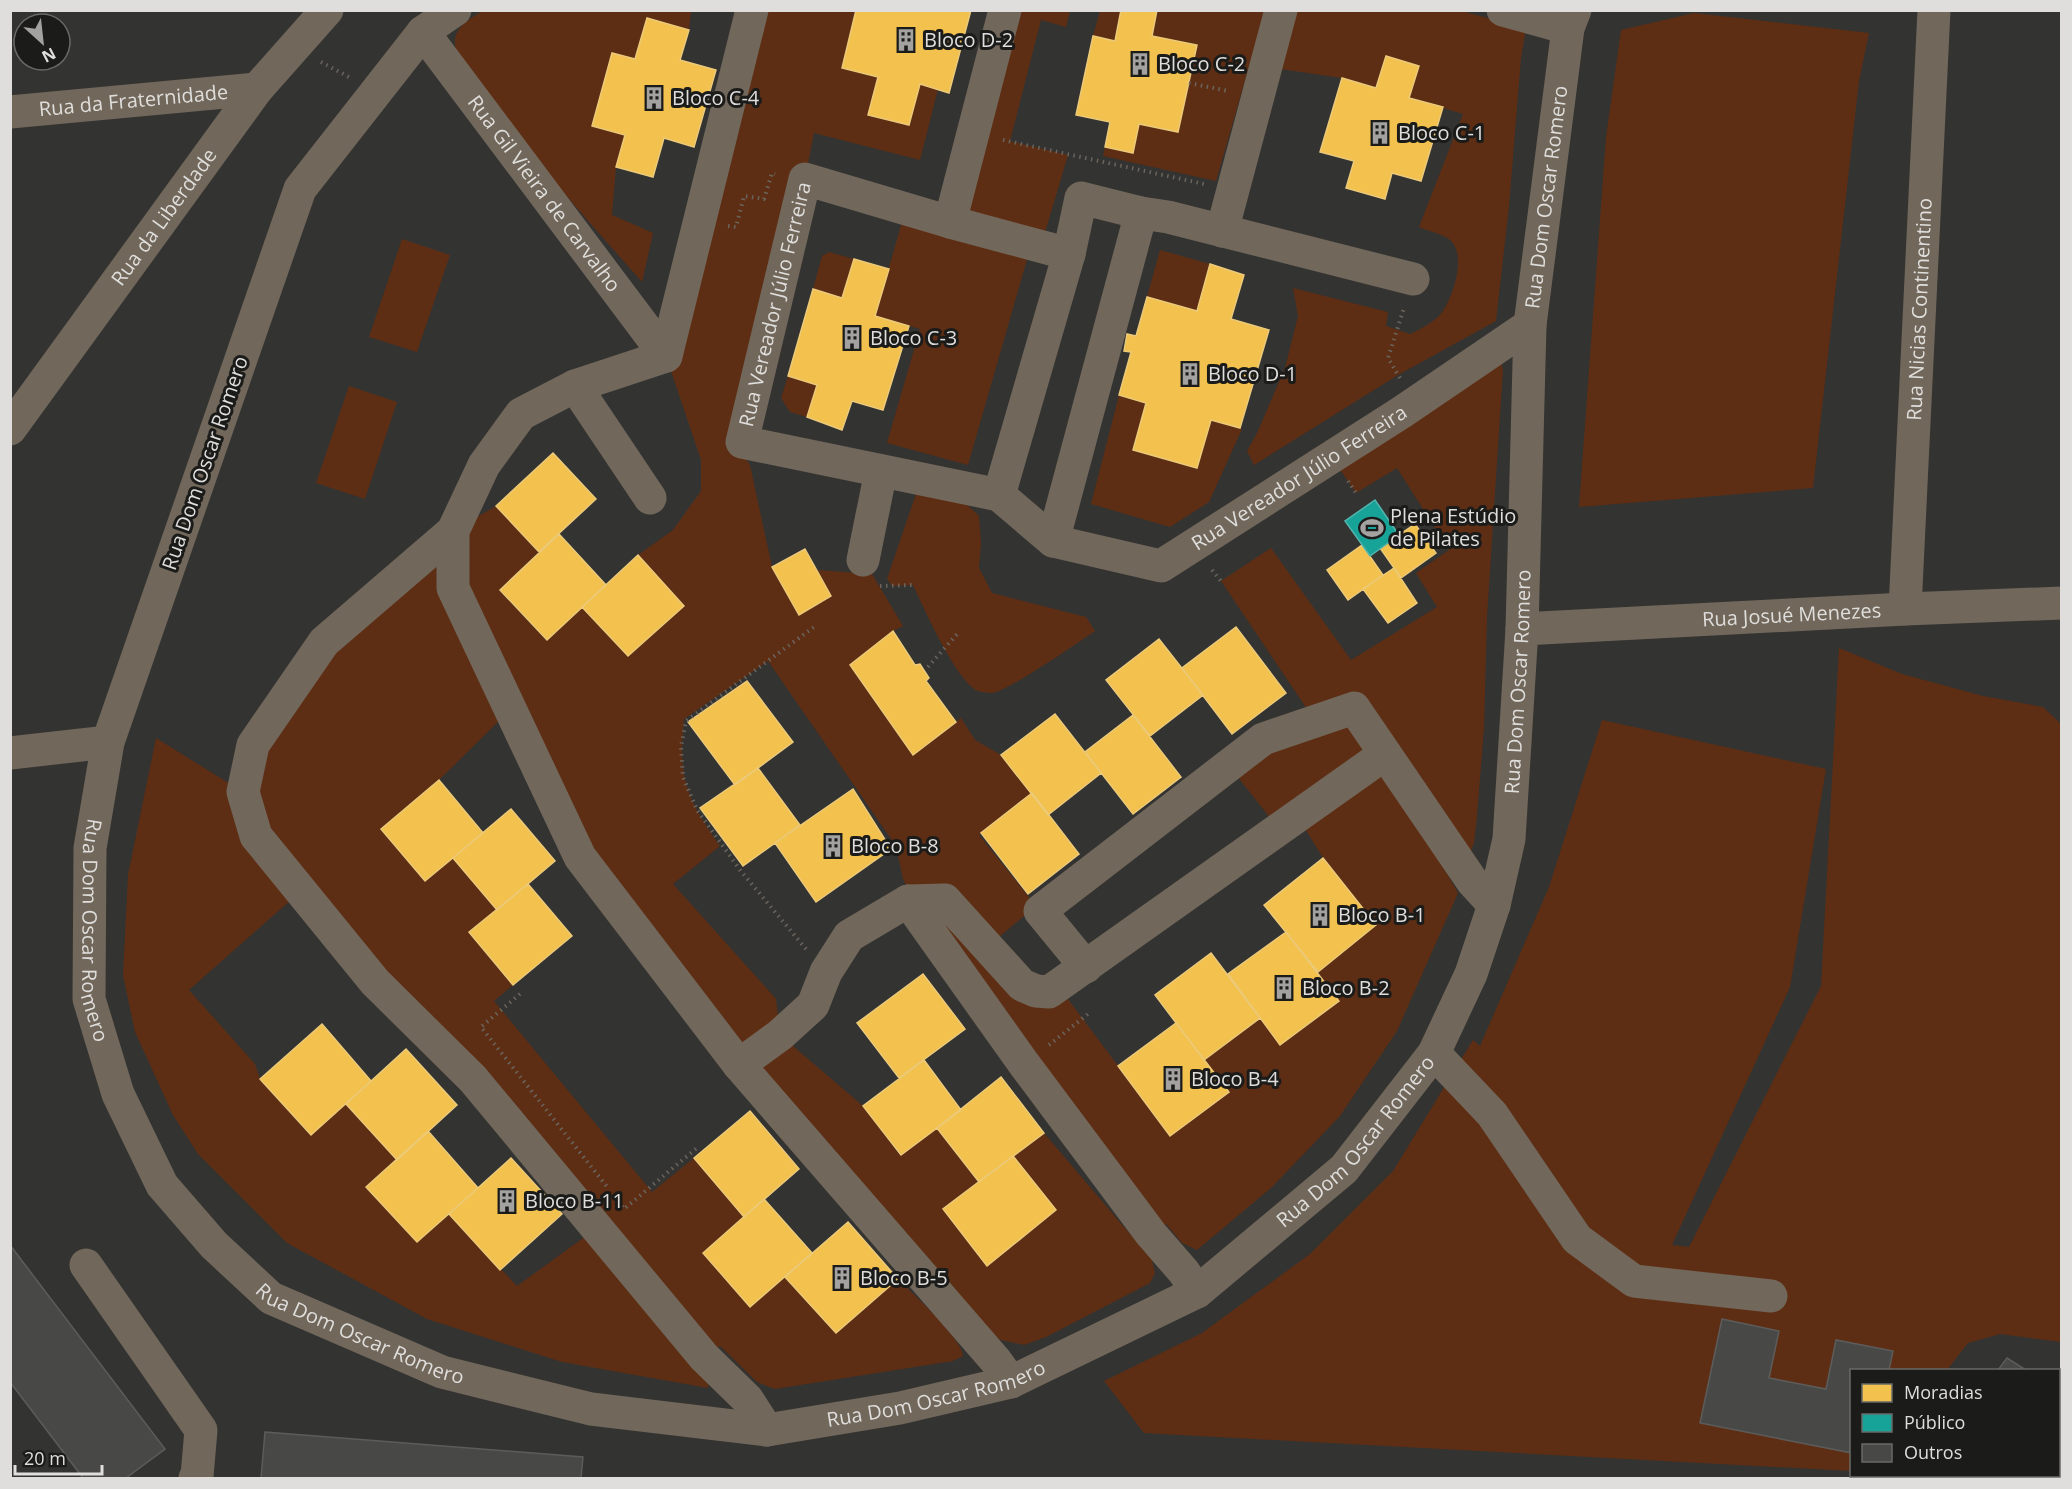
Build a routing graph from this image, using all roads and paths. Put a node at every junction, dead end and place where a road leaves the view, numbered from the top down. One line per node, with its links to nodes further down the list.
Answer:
1 (327, 10): 11 (street, Rua da Liberdade)
2 (455, 10): 10 (street, Rua Dom Oscar Romero)
3 (752, 10): 21 (street)
4 (1005, 10): 22 (street)
5 (1281, 10): 15 (street)
6 (1503, 10): 9 (street)
7 (1599, 10): 9 (street)
8 (1934, 10): 39 (street, Rua Nicias Continentino)
9 (1572, 19): 26 (street, Rua Dom Oscar Romero)
10 (423, 32): 27 (street, Rua Gil Vieira de Carvalho); 44 (street, Rua Dom Oscar Romero)
11 (293, 48): 12 (path); 14 (street, Rua da Liberdade)
12 (350, 78)
13 (1189, 83): 15 (path)
14 (257, 88): 16 (street, Rua da Fraternidade); 30 (street, Rua da Liberdade)
15 (1258, 97): 23 (street)
16 (10, 112)
17 (1010, 142): 19 (path)
18 (805, 179): 21 (path); 22 (street, Rua Vereador Júlio Ferreira); 31 (street, Rua Vereador Júlio Ferreira)
19 (1208, 185)
20 (1141, 213): 23 (street); 24 (street); 35 (street)
21 (700, 222): 27 (street)
22 (950, 222): 24 (street, Rua Vereador Júlio Ferreira)
23 (1222, 231): 25 (street)
24 (1069, 254): 32 (street)
25 (1413, 279): 29 (path)
26 (1530, 325): 35 (street, Rua Vereador Júlio Ferreira); 41 (street, Rua Dom Oscar Romero)
27 (666, 356): 28 (street)
28 (575, 386): 33 (street); 34 (street)
29 (1405, 386)
30 (10, 429)
31 (881, 471): 32 (street, Rua Vereador Júlio Ferreira); 36 (street)
32 (999, 495): 35 (street, Rua Vereador Júlio Ferreira)
33 (650, 498)
34 (453, 531): 55 (street); 63 (street)
35 (1053, 542)
36 (871, 573): 37 (path)
37 (913, 585)
38 (2061, 603): 39 (street, Rua Josué Menezes)
39 (1905, 609): 41 (street, Rua Josué Menezes)
40 (814, 627): 50 (path)
41 (1522, 629): 48 (street, Rua Dom Oscar Romero)
42 (959, 632): 43 (path)
43 (928, 667)
44 (108, 742): 45 (street); 63 (street, Rua Dom Oscar Romero)
45 (10, 753)
46 (1385, 754): 48 (street); 49 (street); 49 (street)
47 (908, 901): 49 (street); 50 (street); 60 (street)
48 (1494, 905): 54 (street, Rua Dom Oscar Romero)
49 (1086, 967)
50 (825, 972): 55 (street)
51 (520, 994): 57 (path)
52 (1088, 1014): 53 (path)
53 (1046, 1047)
54 (1434, 1053): 60 (street, Rua Dom Oscar Romero); 61 (street)
55 (739, 1065): 62 (street)
56 (698, 1147): 58 (path)
57 (610, 1191)
58 (617, 1200)
59 (86, 1264): 64 (street)
60 (1197, 1292): 62 (street, Rua Dom Oscar Romero)
61 (1772, 1296)
62 (1011, 1382): 63 (street, Rua Dom Oscar Romero)
63 (767, 1430)
64 (195, 1479)

